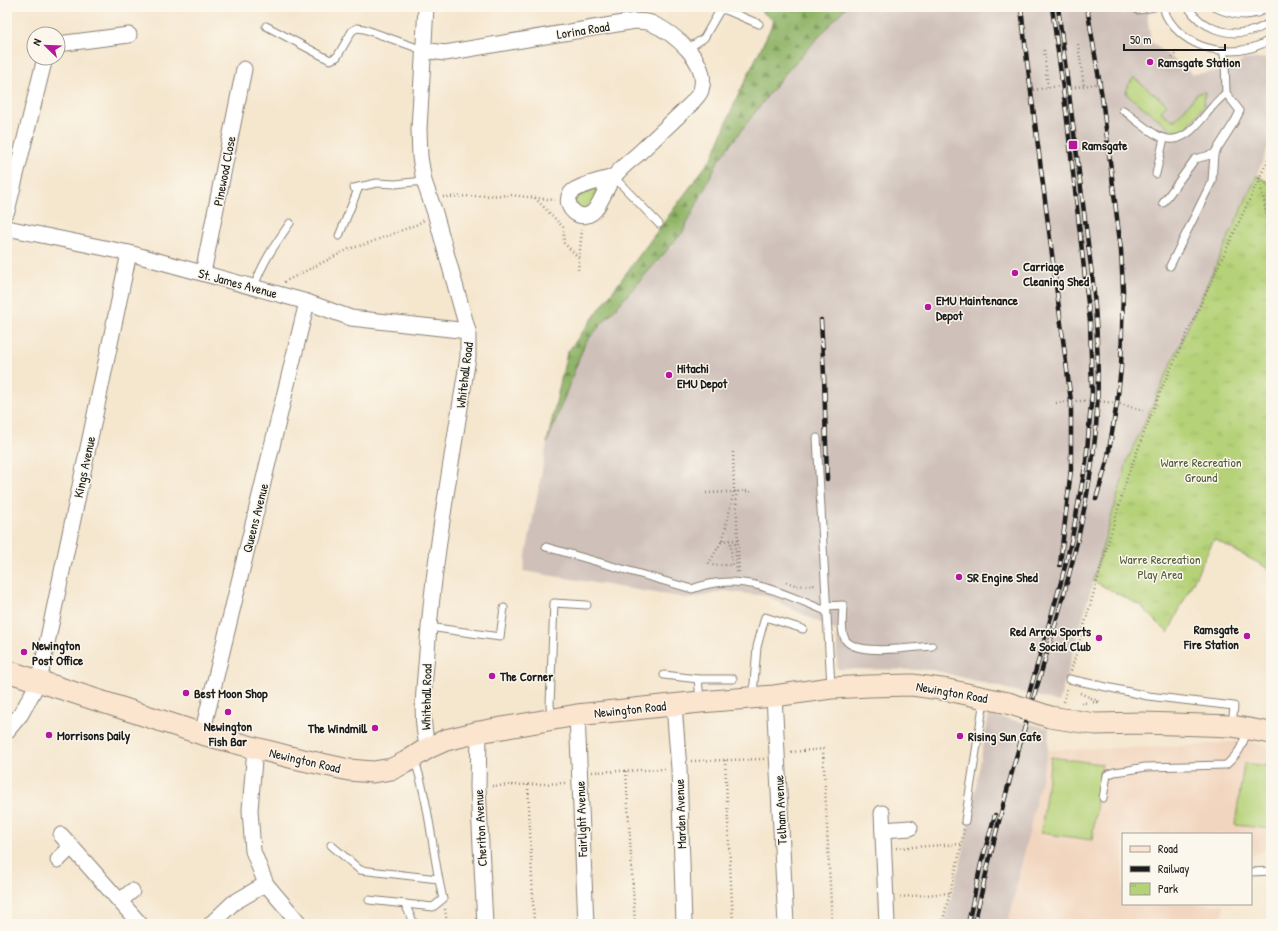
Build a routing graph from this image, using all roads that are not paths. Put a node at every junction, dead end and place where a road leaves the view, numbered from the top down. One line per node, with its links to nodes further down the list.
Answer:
1 (426, 7): 15 (street, Whitehall Road)
2 (1137, 7): 3 (lane)
3 (1154, 7)
4 (1164, 7): 16 (lane)
5 (1188, 7): 8 (lane)
6 (1214, 7): 7 (lane)
7 (1268, 7)
8 (1271, 22)
9 (759, 24): 14 (lane)
10 (266, 26): 15 (lane)
11 (129, 35): 13 (street)
12 (1271, 39): 16 (lane)
13 (66, 43)
14 (688, 49): 15 (street, Lorina Road); 24 (street, Lorina Road)
15 (423, 50): 25 (street, Whitehall Road)
16 (1223, 52): 19 (lane)
17 (43, 66): 27 (street)
18 (244, 69): 34 (street, Pinewood Close)
19 (1226, 93): 21 (lane); 22 (lane)
20 (1123, 110): 21 (lane)
21 (1164, 138): 23 (lane)
22 (1214, 154): 26 (lane); 33 (lane)
23 (1156, 174)
24 (614, 177): 24 (street, Lorina Road); 29 (lane)
25 (424, 181): 31 (lane); 37 (street, Whitehall Road)
26 (1163, 203)
27 (7, 211)
28 (290, 223): 35 (lane)
29 (659, 224)
30 (7, 228): 32 (street, St. James Avenue)
31 (339, 236)
32 (129, 254): 34 (street, St. James Avenue); 51 (street, Kings Avenue)
33 (1170, 266)
34 (203, 274): 35 (street, St. James Avenue)
35 (254, 287): 36 (street, St. James Avenue)
36 (307, 302): 37 (street, St. James Avenue); 64 (street, Queens Avenue)
37 (468, 331): 43 (street, Whitehall Road)
38 (817, 438): 42 (lane)
39 (546, 547): 42 (lane)
40 (587, 605): 59 (lane)
41 (504, 608): 43 (lane)
42 (826, 608): 45 (lane); 52 (lane)
43 (429, 627): 66 (street, Whitehall Road)
44 (803, 628): 54 (lane)
45 (932, 646)
46 (7, 670): 51 (main road, Newington Road)
47 (664, 675): 48 (lane)
48 (698, 679): 49 (lane); 56 (lane)
49 (733, 679)
50 (1069, 679): 60 (lane)
51 (39, 681): 61 (street, Kings Avenue); 64 (main road, Newington Road)
52 (831, 688): 53 (main road, Newington Road); 55 (main road, Newington Road)
53 (774, 696): 54 (main road, Newington Road); 91 (street, Telham Avenue)
54 (753, 697): 56 (main road, Newington Road)
55 (984, 697): 60 (main road, Newington Road, bridge); 69 (lane)
56 (700, 702): 57 (main road, Newington Road)
57 (674, 705): 58 (main road, Newington Road); 90 (street, Marden Avenue)
58 (577, 715): 59 (main road, Newington Road); 89 (street, Fairlight Avenue)
59 (552, 718): 62 (main road, Newington Road)
60 (1240, 727): 63 (main road, Newington Road); 67 (lane)
61 (7, 731)
62 (479, 732): 66 (main road, Newington Road); 88 (street, Cheriton Avenue)
63 (1271, 733)
64 (202, 734): 65 (main road, Newington Road)
65 (255, 748): 66 (main road, Newington Road); 79 (street)
66 (421, 753): 78 (lane)
67 (1103, 798)
68 (882, 813): 71 (street)
69 (965, 821)
70 (910, 828): 71 (street)
71 (883, 830): 92 (street)
72 (61, 835): 74 (street)
73 (331, 845): 78 (lane)
74 (71, 847): 75 (street); 82 (street)
75 (58, 860)
76 (1271, 871): 77 (lane)
77 (1252, 872)
78 (438, 879): 83 (lane)
79 (266, 884): 85 (street); 86 (street)
80 (132, 891): 82 (street)
81 (369, 900): 83 (lane)
82 (120, 901): 84 (street)
83 (405, 904): 87 (lane)
84 (140, 924)
85 (211, 924)
86 (300, 924)
87 (414, 924)
88 (485, 924)
89 (586, 924)
90 (684, 924)
91 (786, 924)
92 (887, 924)

